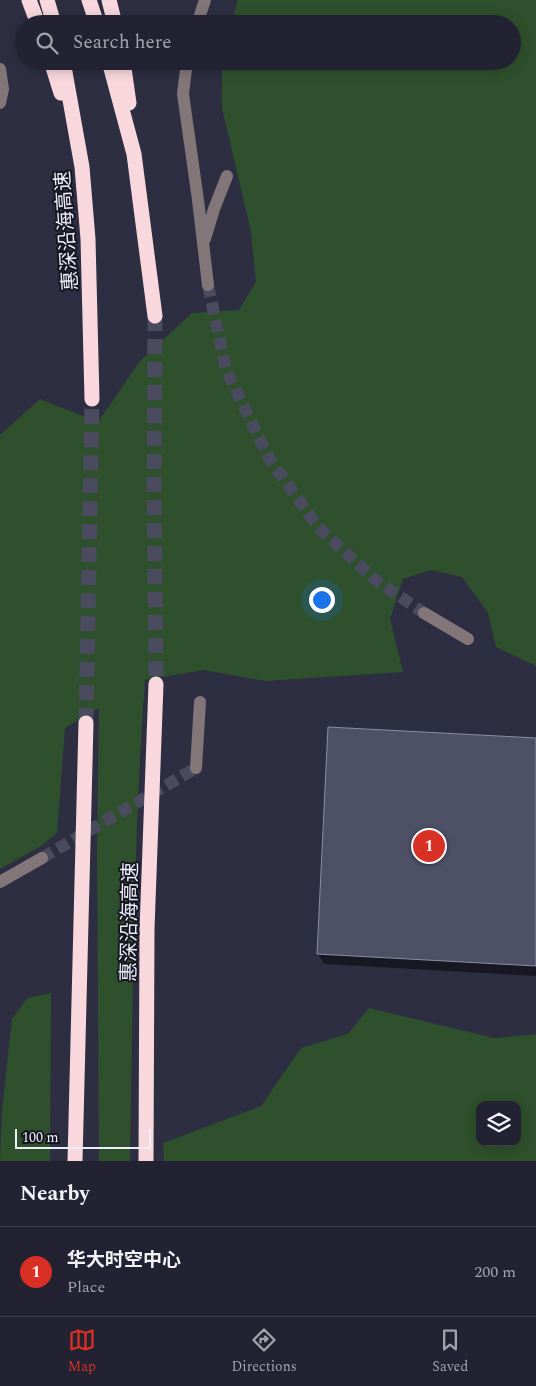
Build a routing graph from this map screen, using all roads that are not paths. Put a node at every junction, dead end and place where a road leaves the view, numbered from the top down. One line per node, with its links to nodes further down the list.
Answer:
1 (29, 0): 6 (highway)
2 (47, 0): 7 (highway)
3 (90, 0): 8 (highway)
4 (109, 0): 9 (highway)
5 (205, 0): 10 (street)
6 (35, 15)
7 (51, 15)
8 (94, 15)
9 (112, 15)
10 (201, 15)
11 (0, 69): 17 (street)
12 (54, 70): 19 (highway)
13 (65, 70): 19 (highway, 惠深沿海高速)
14 (111, 70): 18 (highway)
15 (124, 70): 18 (highway)
16 (186, 70): 21 (street)
17 (0, 103)
18 (134, 154): 23 (highway)
19 (82, 166): 24 (highway, 惠深沿海高速)
20 (227, 176): 21 (street)
21 (203, 246): 22 (street)
22 (208, 285)
23 (156, 316)
24 (92, 399)
25 (424, 613): 26 (street)
26 (468, 639)
27 (156, 684): 34 (highway, 惠深沿海高速)
28 (200, 702): 30 (street)
29 (86, 723): 33 (highway)
30 (196, 768)
31 (42, 858): 32 (street)
32 (0, 882)
33 (75, 1161)
34 (146, 1161)

